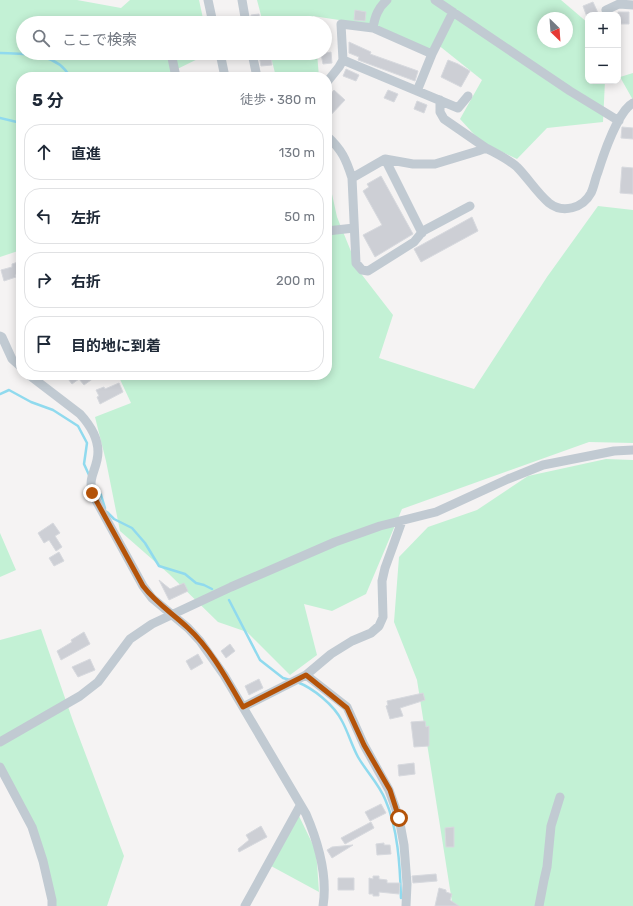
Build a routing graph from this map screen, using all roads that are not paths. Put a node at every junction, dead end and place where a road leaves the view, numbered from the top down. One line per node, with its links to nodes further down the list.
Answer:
1 (208, 0): 8 (street)
2 (242, 0): 9 (street)
3 (387, 0): 10 (street)
4 (435, 0): 6 (street)
5 (633, 5): 7 (street)
6 (453, 12): 11 (street); 24 (street)
7 (607, 12)
8 (209, 16)
9 (245, 16)
10 (373, 28): 11 (street); 15 (street)
11 (432, 54): 20 (street)
12 (172, 60): 16 (street)
13 (221, 60): 17 (street)
14 (253, 60): 18 (street)
15 (343, 60): 19 (street); 20 (street)
16 (175, 72)
17 (224, 72)
18 (256, 72)
19 (332, 76)
20 (417, 91): 22 (street)
21 (468, 96): 22 (street)
22 (440, 100): 26 (street)
23 (633, 103): 24 (street)
24 (619, 121): 26 (street)
25 (332, 141): 28 (street)
26 (486, 148): 27 (street)
27 (385, 159): 28 (street); 32 (street)
28 (352, 178): 30 (street)
29 (470, 206): 32 (street)
30 (354, 228): 31 (street); 32 (street)
31 (332, 230)
32 (422, 233)
33 (0, 336): 34 (street)
34 (16, 363)
35 (36, 380): 38 (street)
36 (633, 450): 37 (street)
37 (402, 521): 38 (street); 39 (street)
38 (172, 615): 40 (street); 41 (street)
39 (306, 675): 40 (street); 48 (street)
40 (243, 707): 44 (street)
41 (0, 742)
42 (0, 767): 45 (street)
43 (560, 797): 49 (street)
44 (300, 806): 46 (street); 47 (street)
45 (52, 906)
46 (245, 906)
47 (323, 906)
48 (406, 906)
49 (539, 906)

